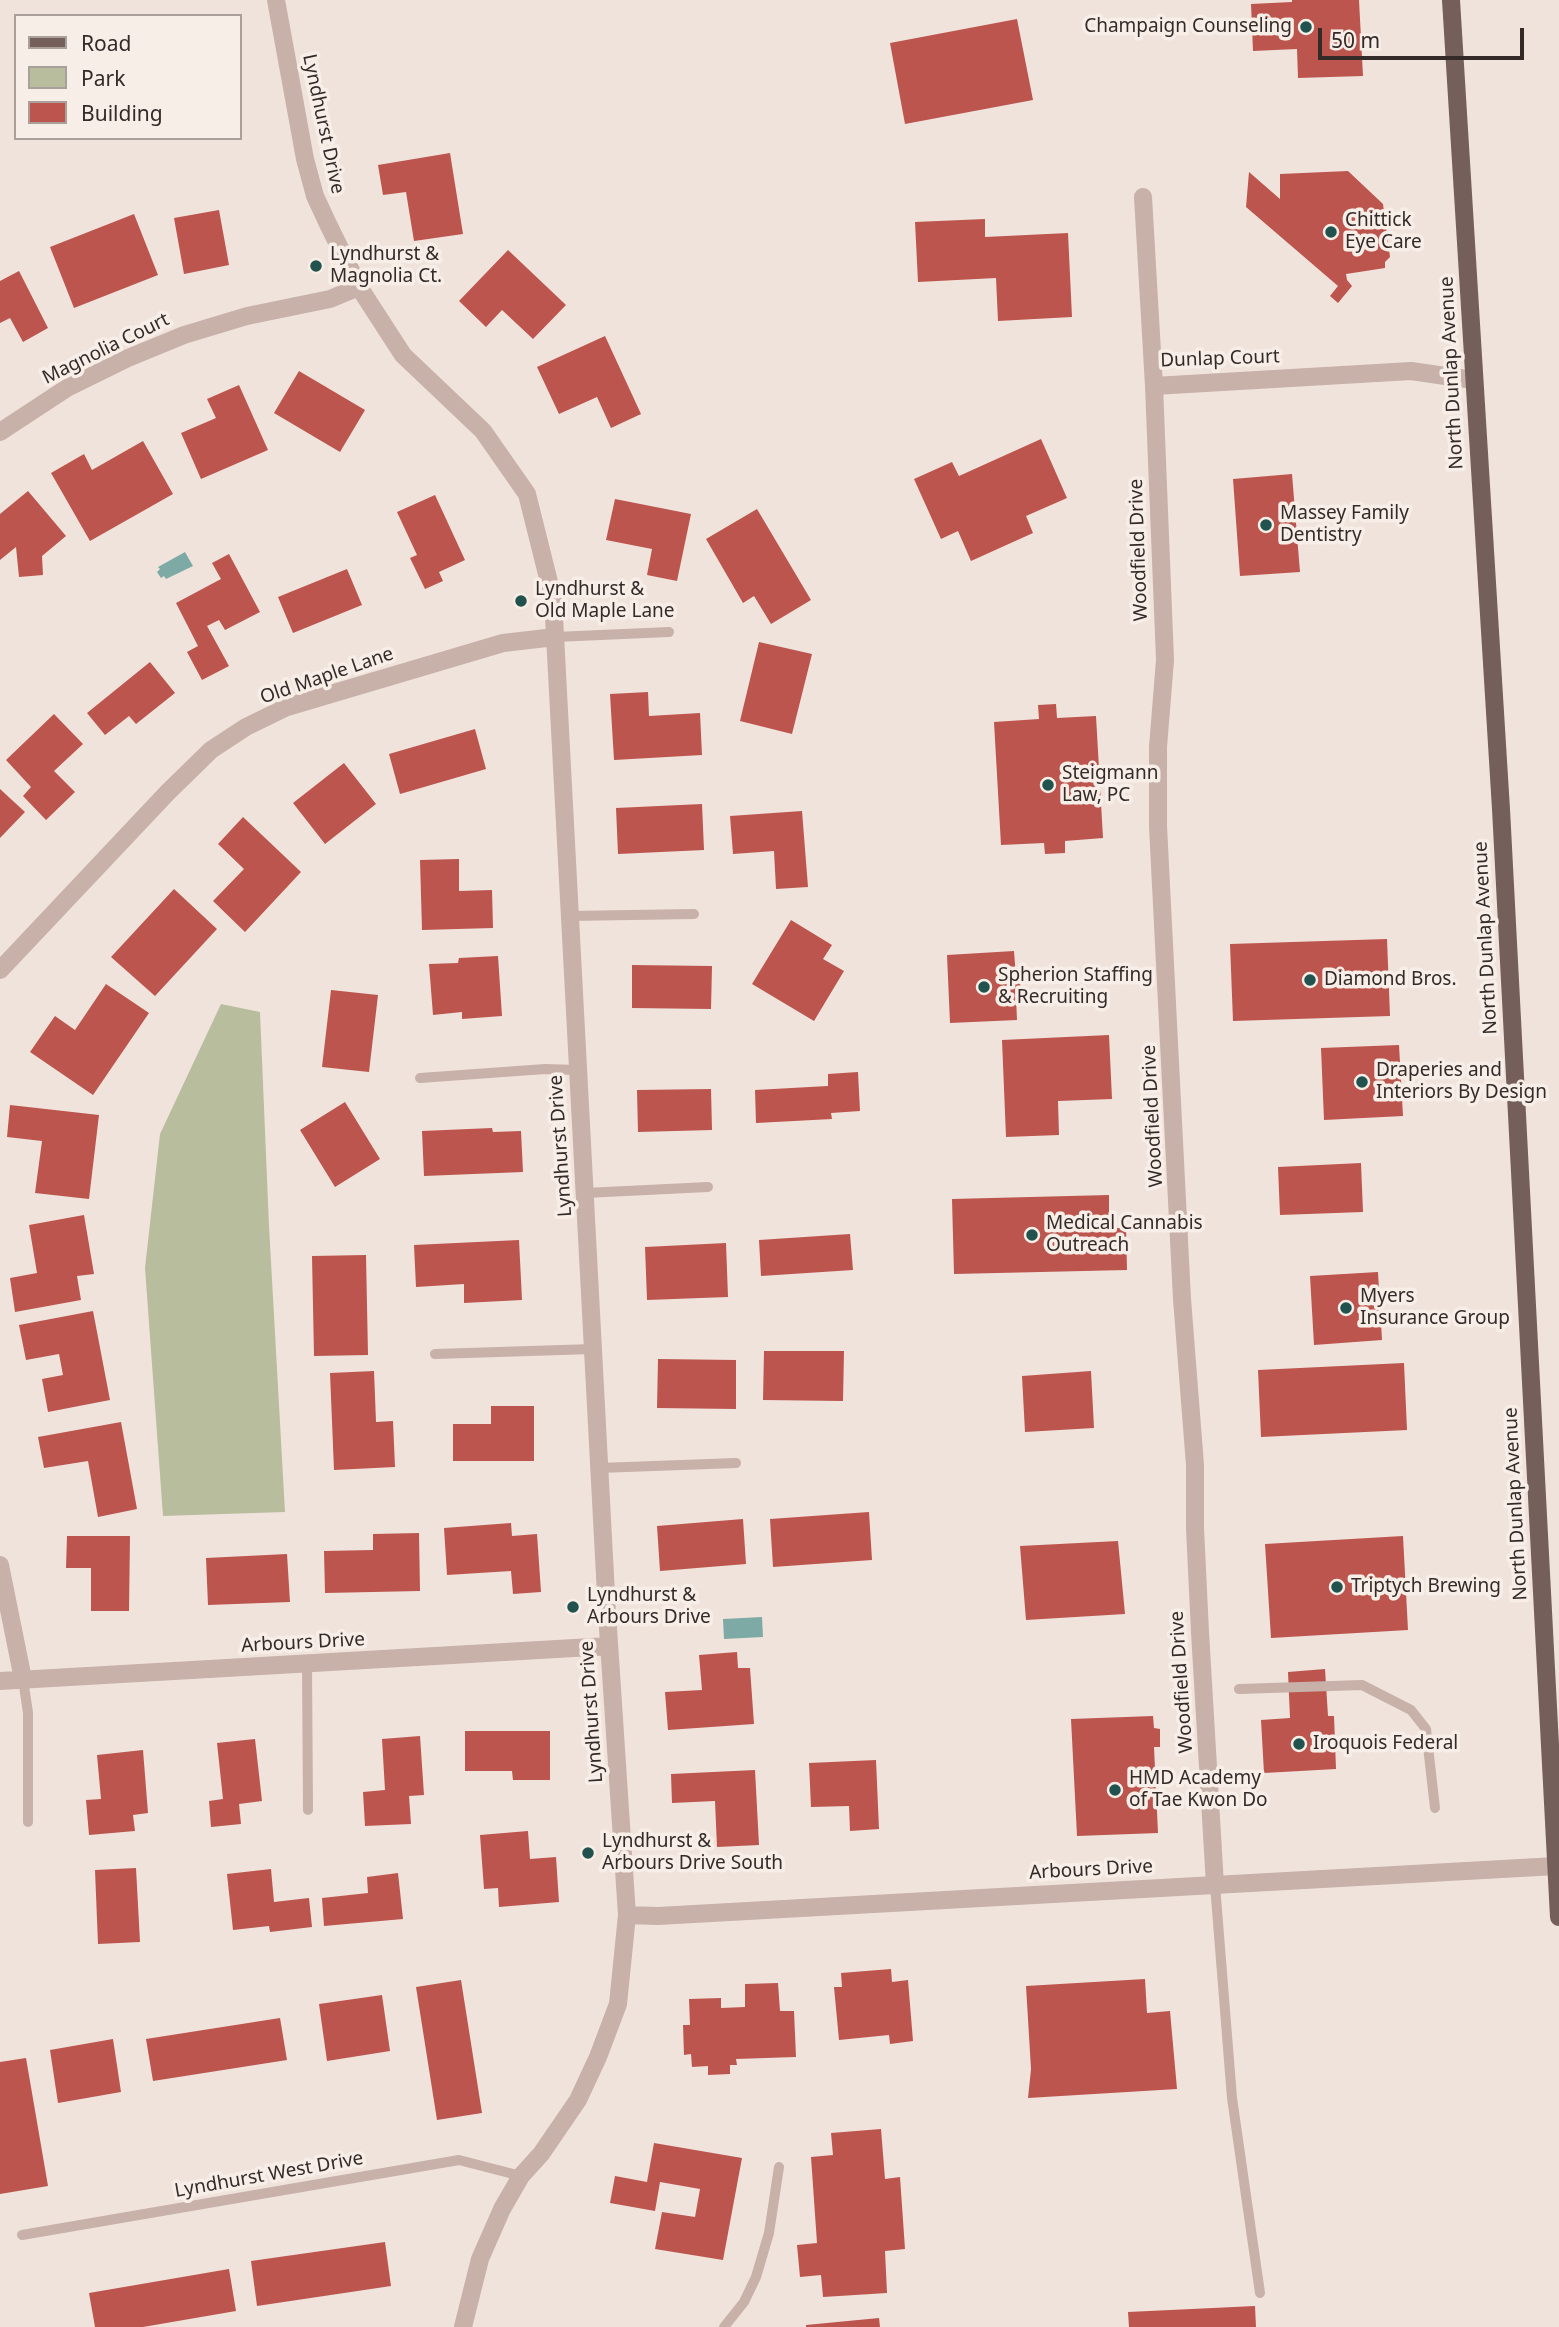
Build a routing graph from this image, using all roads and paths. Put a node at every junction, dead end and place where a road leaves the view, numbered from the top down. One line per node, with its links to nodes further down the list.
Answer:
1 (276, 0): 4 (street, Lyndhurst Drive)
2 (1451, 0): 5 (main road, North Dunlap Avenue)
3 (1143, 197): 6 (street, Dunlap Court)
4 (359, 287): 7 (street, Magnolia Court); 9 (street, Lyndhurst Drive)
5 (1473, 380): 6 (street, Dunlap Court); 30 (main road, North Dunlap Avenue)
6 (1154, 386): 31 (street, Woodfield Drive)
7 (0, 432)
8 (669, 632): 9 (lane)
9 (555, 637): 11 (street, Lyndhurst Drive); 12 (street, Old Maple Lane)
10 (694, 914): 11 (lane)
11 (569, 916): 13 (street, Lyndhurst Drive)
12 (0, 970)
13 (577, 1070): 14 (lane); 16 (street, Lyndhurst Drive)
14 (420, 1077)
15 (708, 1188): 16 (lane)
16 (585, 1193): 17 (street, Lyndhurst Drive)
17 (593, 1349): 18 (lane); 20 (street, Lyndhurst Drive)
18 (435, 1354)
19 (736, 1463): 20 (lane)
20 (599, 1468): 22 (street, Lyndhurst Drive)
21 (0, 1565): 24 (street)
22 (609, 1646): 23 (street, Arbours Drive); 32 (street, Lyndhurst Drive)
23 (307, 1663): 24 (street, Arbours Drive); 28 (lane)
24 (23, 1679): 25 (street, Arbours Drive); 29 (lane)
25 (0, 1681)
26 (1239, 1689): 27 (lane)
27 (1435, 1808)
28 (308, 1811)
29 (28, 1822)
30 (1556, 1866): 31 (street, Arbours Drive); 33 (main road, North Dunlap Avenue)
31 (1215, 1885): 32 (street, Arbours Drive); 37 (lane)
32 (627, 1915): 35 (street, Lyndhurst Drive)
33 (1559, 1917)
34 (779, 2167): 39 (lane)
35 (521, 2176): 36 (lane, Lyndhurst West Drive); 38 (street, Lyndhurst Drive)
36 (22, 2235)
37 (1260, 2293)
38 (463, 2327)
39 (724, 2327)

